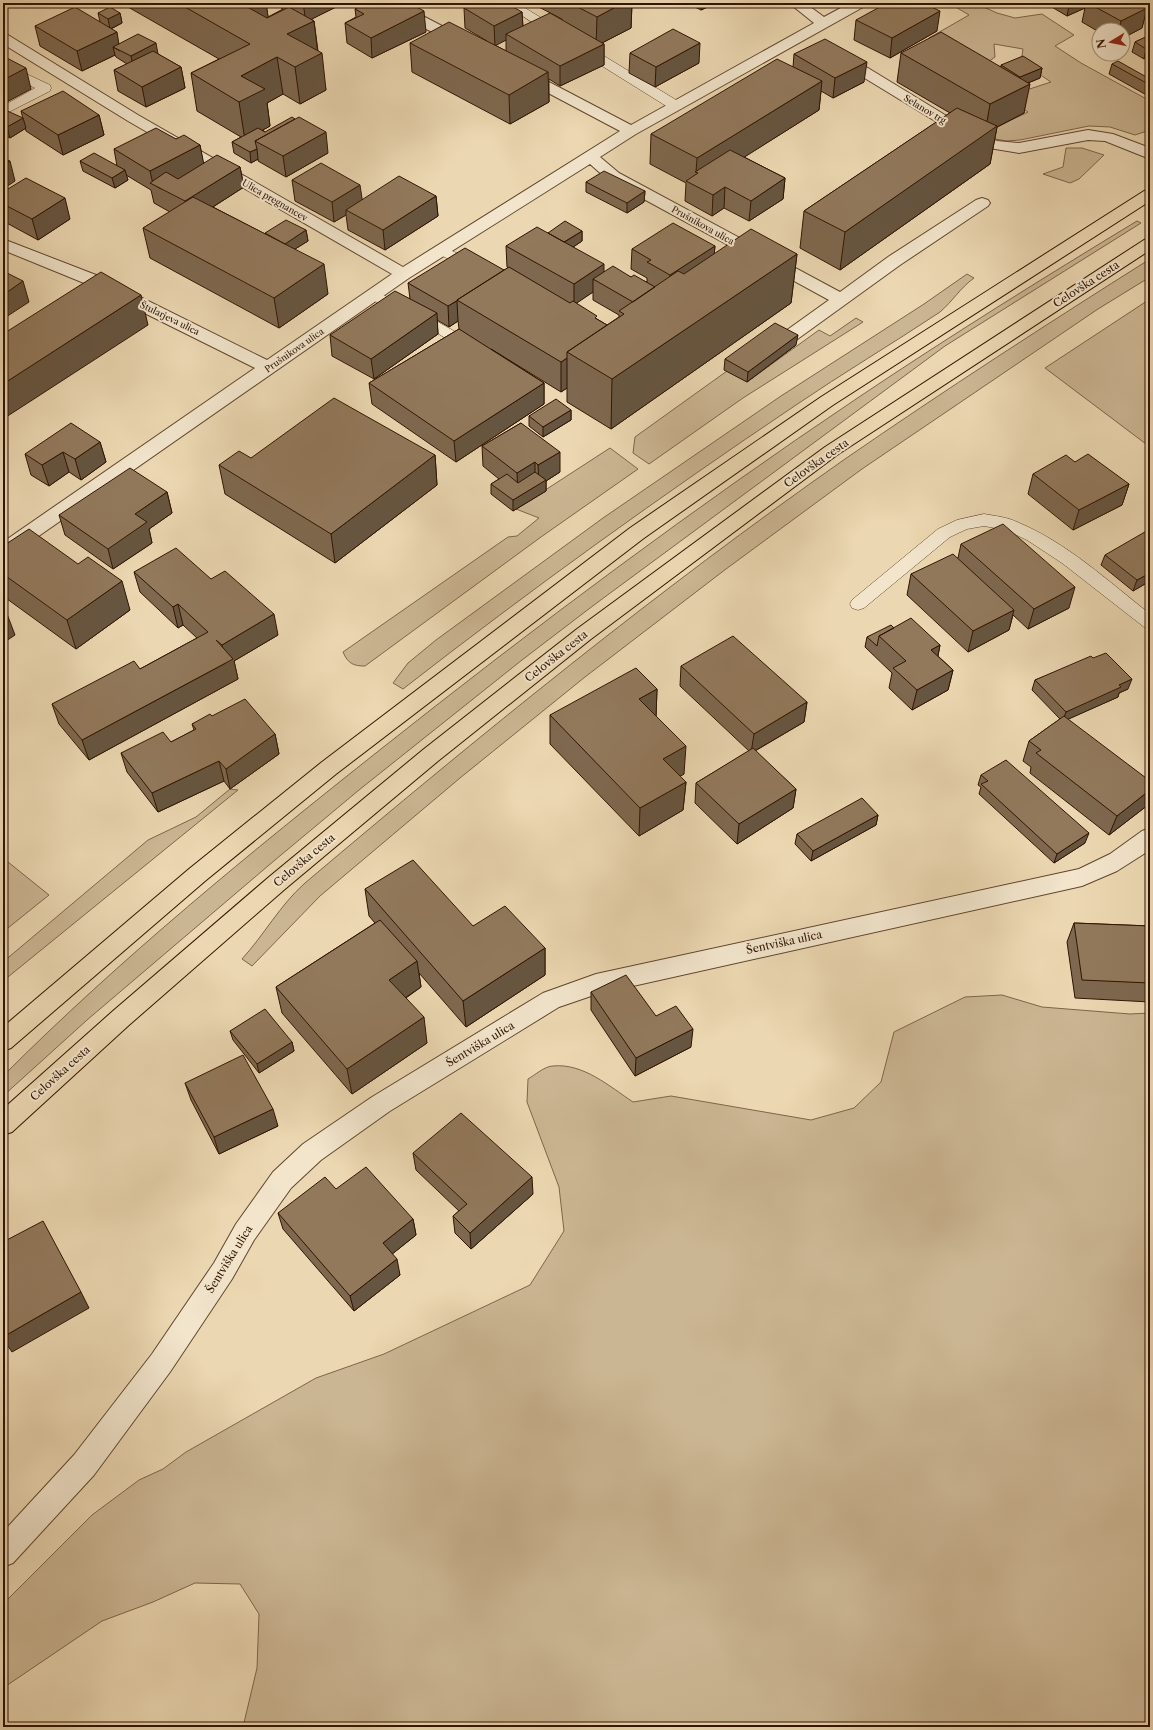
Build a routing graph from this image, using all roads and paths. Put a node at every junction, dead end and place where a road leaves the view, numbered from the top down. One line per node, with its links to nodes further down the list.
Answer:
1 (388, 3): 10 (street)
2 (509, 3): 13 (lane)
3 (796, 3): 7 (street)
4 (860, 3): 7 (street, Prušnikova ulica)
5 (1012, 3): 6 (lane)
6 (1024, 3)
7 (823, 23): 8 (street, Prušnikova ulica)
8 (802, 35): 13 (street, Prušnikova ulica); 16 (street, Selanov trg)
9 (3, 38): 23 (street, Ulica pregnancev)
10 (472, 48)
11 (508, 66): 15 (street)
12 (3, 67): 14 (lane)
13 (676, 106): 15 (street, Prušnikova ulica)
14 (3, 111)
15 (631, 131): 17 (street, Prušnikova ulica)
16 (1150, 154)
17 (591, 157): 22 (street, Prušnikova ulica); 26 (street, Prušnikova ulica)
18 (1150, 194): 34 (main road)
19 (982, 203): 26 (street)
20 (1150, 243): 35 (main road, Celovška cesta)
21 (3, 244): 29 (street, Štularjeva ulica)
22 (442, 250): 23 (street, Prušnikova ulica); 24 (lane)
23 (403, 274): 25 (street, Prušnikova ulica)
24 (490, 275)
25 (372, 295): 28 (lane); 29 (street, Prušnikova ulica)
26 (840, 299): 27 (street)
27 (786, 339)
28 (483, 354)
29 (269, 368): 30 (street, Prušnikova ulica)
30 (3, 551)
31 (858, 604): 32 (lane)
32 (1150, 623)
33 (1150, 837): 36 (street, Šentviška ulica)
34 (3, 1041)
35 (3, 1124)
36 (3, 1553)

